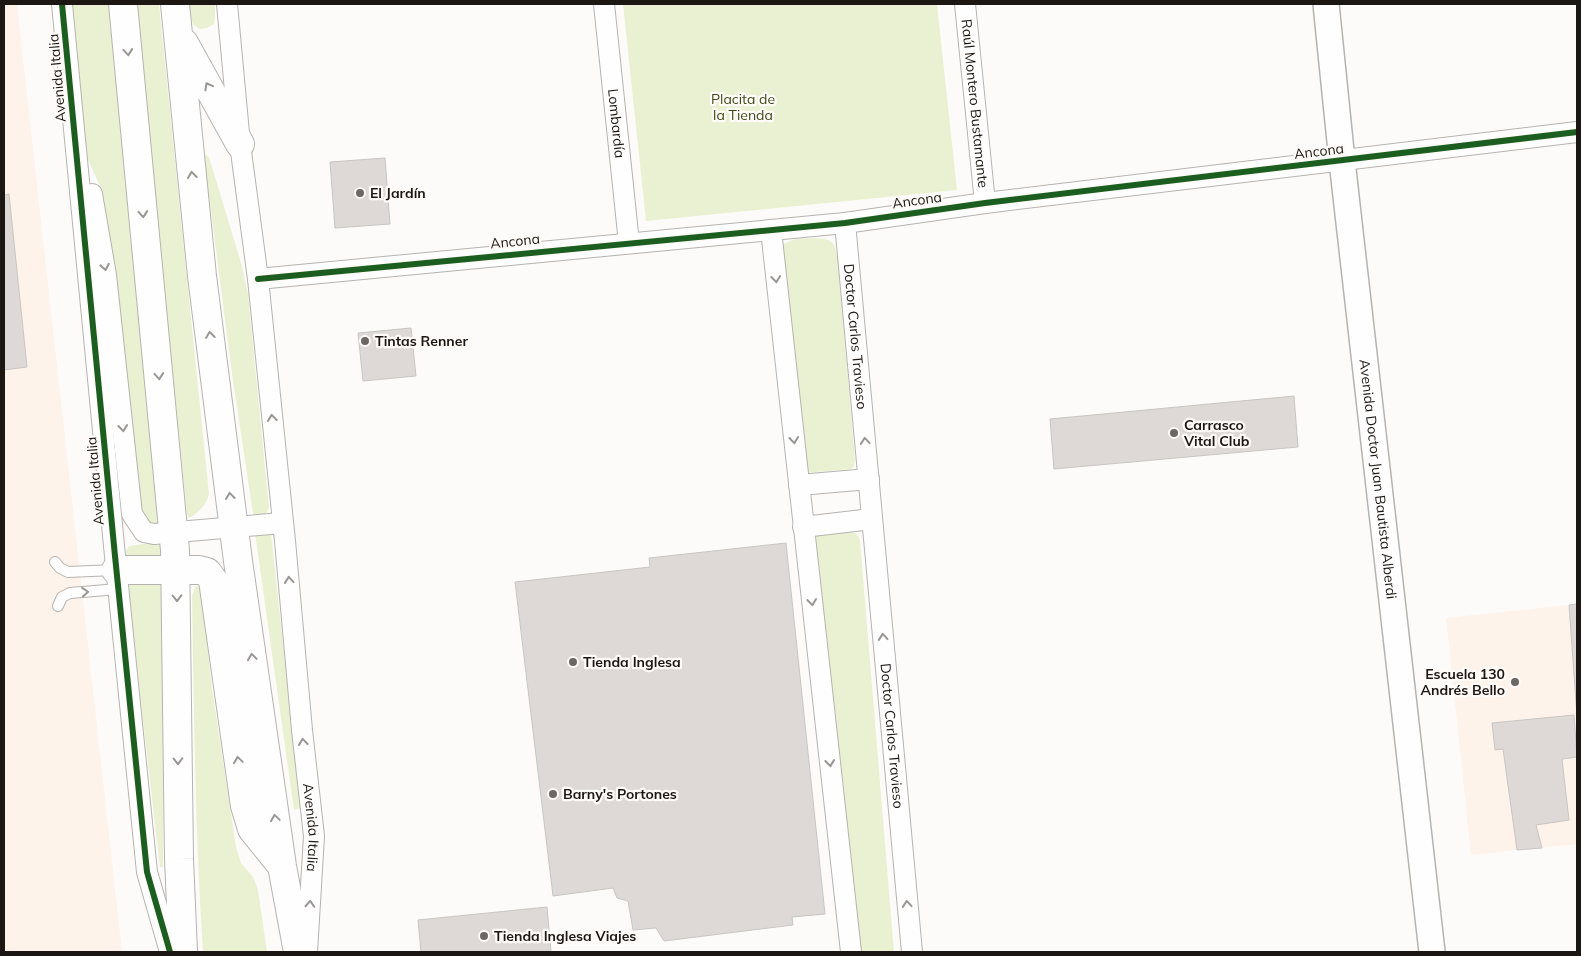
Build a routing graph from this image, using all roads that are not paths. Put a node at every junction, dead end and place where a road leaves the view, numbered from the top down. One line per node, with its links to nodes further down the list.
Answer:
1 (62, 4): 12 (street, Avenida Italia)
2 (123, 4): 24 (main road, one-way to 24)
3 (175, 4): 8 (main road, Avenida Italia)
4 (227, 4): 10 (street, Avenida Italia)
5 (604, 4): 16 (street, Lombardía)
6 (965, 4): 13 (street, Raúl Montero Bustamante)
7 (1326, 4): 11 (street, Avenida Doctor Juan Bautista Alberdi)
8 (178, 32): 10 (main road, one-way to 8); 23 (main road, Avenida Italia, one-way to 8)
9 (1577, 132): 11 (street, Ancona)
10 (240, 144): 17 (street, Avenida Italia)
11 (1342, 160): 13 (street, Ancona); 36 (street, Avenida Doctor Juan Bautista Alberdi)
12 (78, 171): 24 (street, Avenida Italia, one-way to 24); 27 (street, Avenida Italia)
13 (985, 203): 14 (street, Ancona)
14 (845, 223): 15 (street, Ancona); 18 (street, Doctor Carlos Travieso, one-way to 14)
15 (770, 230): 16 (street, Ancona); 19 (street, one-way to 19)
16 (629, 242): 17 (street, Ancona)
17 (258, 279): 21 (street, Avenida Italia, one-way to 17)
18 (869, 479): 19 (street); 20 (street, Doctor Carlos Travieso)
19 (799, 485): 22 (street)
20 (872, 519): 22 (street); 35 (street, Doctor Carlos Travieso, one-way to 20)
21 (282, 523): 23 (street, Avenida Italia); 33 (street, Avenida Italia, one-way to 21)
22 (803, 526): 34 (street, one-way to 34)
23 (234, 527): 24 (street, Avenida Italia); 29 (main road, Avenida Italia, one-way to 23)
24 (174, 532): 26 (main road)
25 (54, 562): 27 (lane)
26 (176, 570): 27 (main road); 29 (main road, one-way to 26); 31 (main road, one-way to 31)
27 (117, 580): 28 (lane, one-way to 27); 30 (street, Avenida Italia)
28 (58, 606)
29 (282, 866): 32 (main road, Avenida Italia)
30 (170, 952)
31 (183, 952)
32 (298, 952)
33 (307, 952)
34 (851, 952)
35 (912, 952)
36 (1432, 952)

